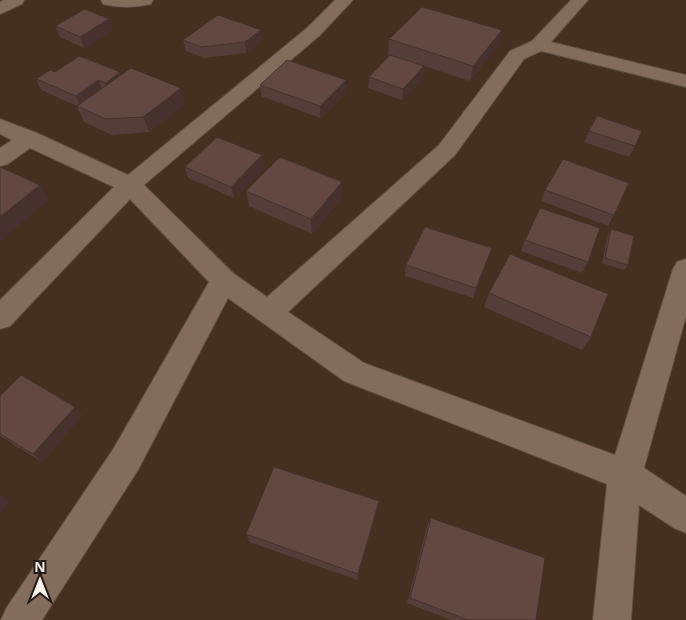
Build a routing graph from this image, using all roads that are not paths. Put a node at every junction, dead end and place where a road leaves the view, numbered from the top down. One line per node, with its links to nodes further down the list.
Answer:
1 (16, 0): 6 (street)
2 (109, 0): 3 (street)
3 (145, 0)
4 (344, 0): 12 (street)
5 (580, 0): 7 (street)
6 (0, 9)
7 (539, 45): 8 (street); 15 (street)
8 (686, 81)
9 (0, 126): 10 (street)
10 (29, 138): 11 (street); 12 (street)
11 (0, 159)
12 (130, 185): 14 (street); 16 (street)
13 (686, 268): 17 (street)
14 (224, 280): 15 (street); 19 (street)
15 (268, 313): 17 (street)
16 (0, 318)
17 (625, 475): 18 (street); 20 (street)
18 (686, 516)
19 (20, 620)
20 (612, 620)

